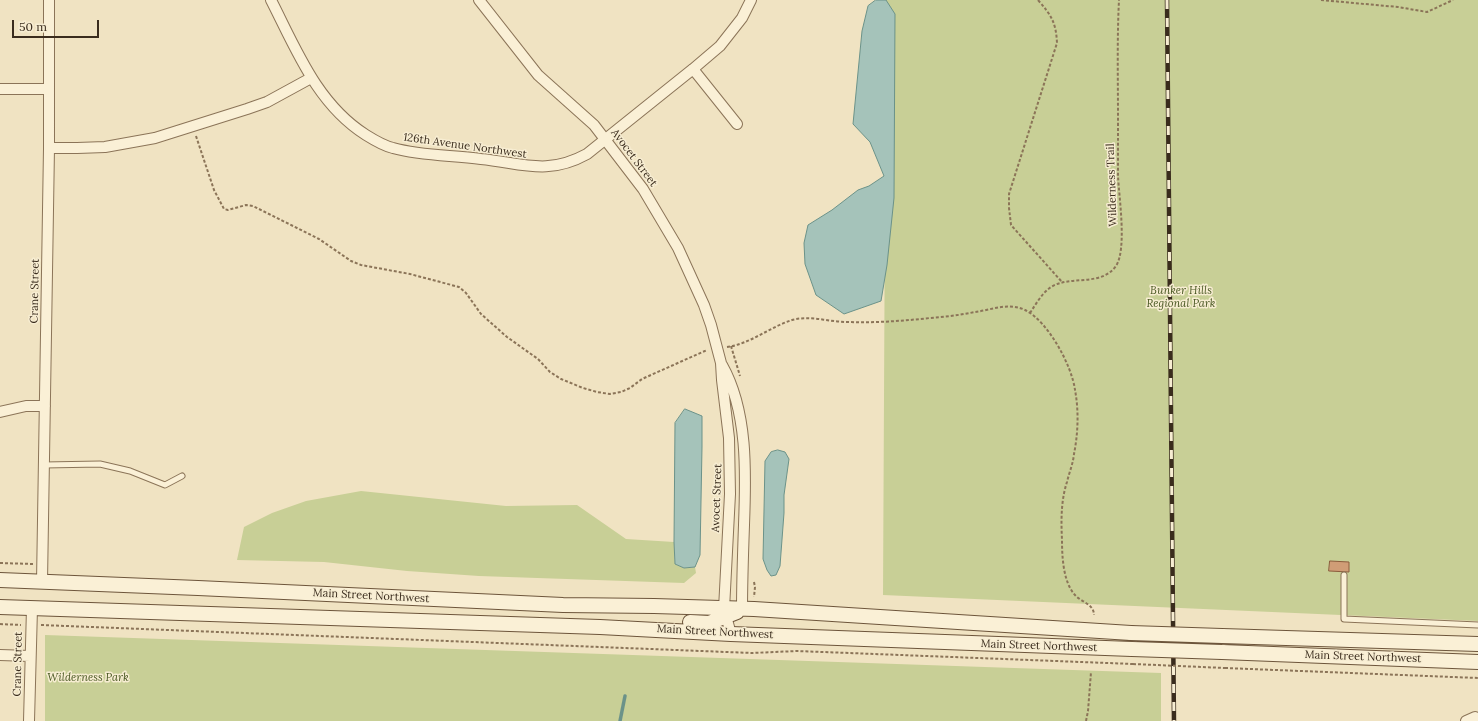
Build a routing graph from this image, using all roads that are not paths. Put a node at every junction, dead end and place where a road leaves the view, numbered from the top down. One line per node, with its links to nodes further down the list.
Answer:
1 (49, 0): 8 (street, Crane Street)
2 (271, 0): 6 (street, 126th Avenue Northwest)
3 (479, 0): 10 (street, Avocet Street)
4 (751, 0): 5 (street, 126th Avenue Northwest)
5 (694, 69): 9 (street); 10 (street, 126th Avenue Northwest)
6 (311, 78): 10 (street, 126th Avenue Northwest); 11 (street)
7 (0, 89): 8 (street)
8 (49, 89): 11 (street, Crane Street)
9 (737, 124)
10 (605, 140): 12 (street, Avocet Street)
11 (49, 148): 13 (street, Crane Street)
12 (721, 363): 22 (street, Avocet Street); 23 (street, Avocet Street)
13 (45, 406): 14 (street); 15 (street, Crane Street)
14 (0, 412)
15 (44, 465): 16 (lane); 19 (street, Crane Street)
16 (182, 476)
17 (1344, 575): 24 (lane)
18 (0, 580): 19 (main road, Main Street Northwest)
19 (42, 582): 23 (main road, Main Street Northwest)
20 (0, 607): 21 (main road, Main Street Northwest)
21 (32, 608): 25 (main road, Main Street Northwest); 29 (street, Crane Street)
22 (742, 610): 23 (main road, Main Street Northwest); 27 (main road, Main Street Northwest, bridge)
23 (725, 612): 25 (main road, Main Street Northwest); 26 (street, Avocet Street)
24 (1478, 625)
25 (600, 627): 26 (main road, Main Street Northwest)
26 (732, 634): 30 (main road, Main Street Northwest, bridge)
27 (1478, 644)
28 (0, 655): 29 (street)
29 (30, 656): 32 (street, Crane Street)
30 (1478, 662)
31 (1478, 719): 33 (street)
32 (29, 721)
33 (1466, 721)

